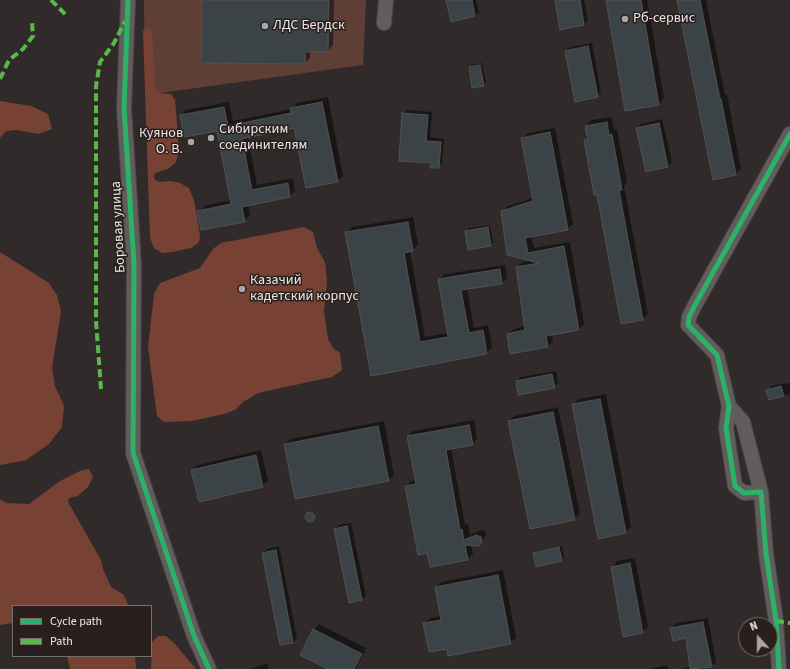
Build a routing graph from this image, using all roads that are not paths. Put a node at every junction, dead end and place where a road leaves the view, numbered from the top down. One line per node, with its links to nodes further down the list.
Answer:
1 (128, 0): 7 (street, Боровая улица)
2 (386, 0): 3 (street)
3 (384, 23)
4 (790, 134): 5 (street)
5 (729, 406): 6 (street); 6 (street)
6 (762, 492): 8 (street)
7 (210, 669)
8 (779, 669)

